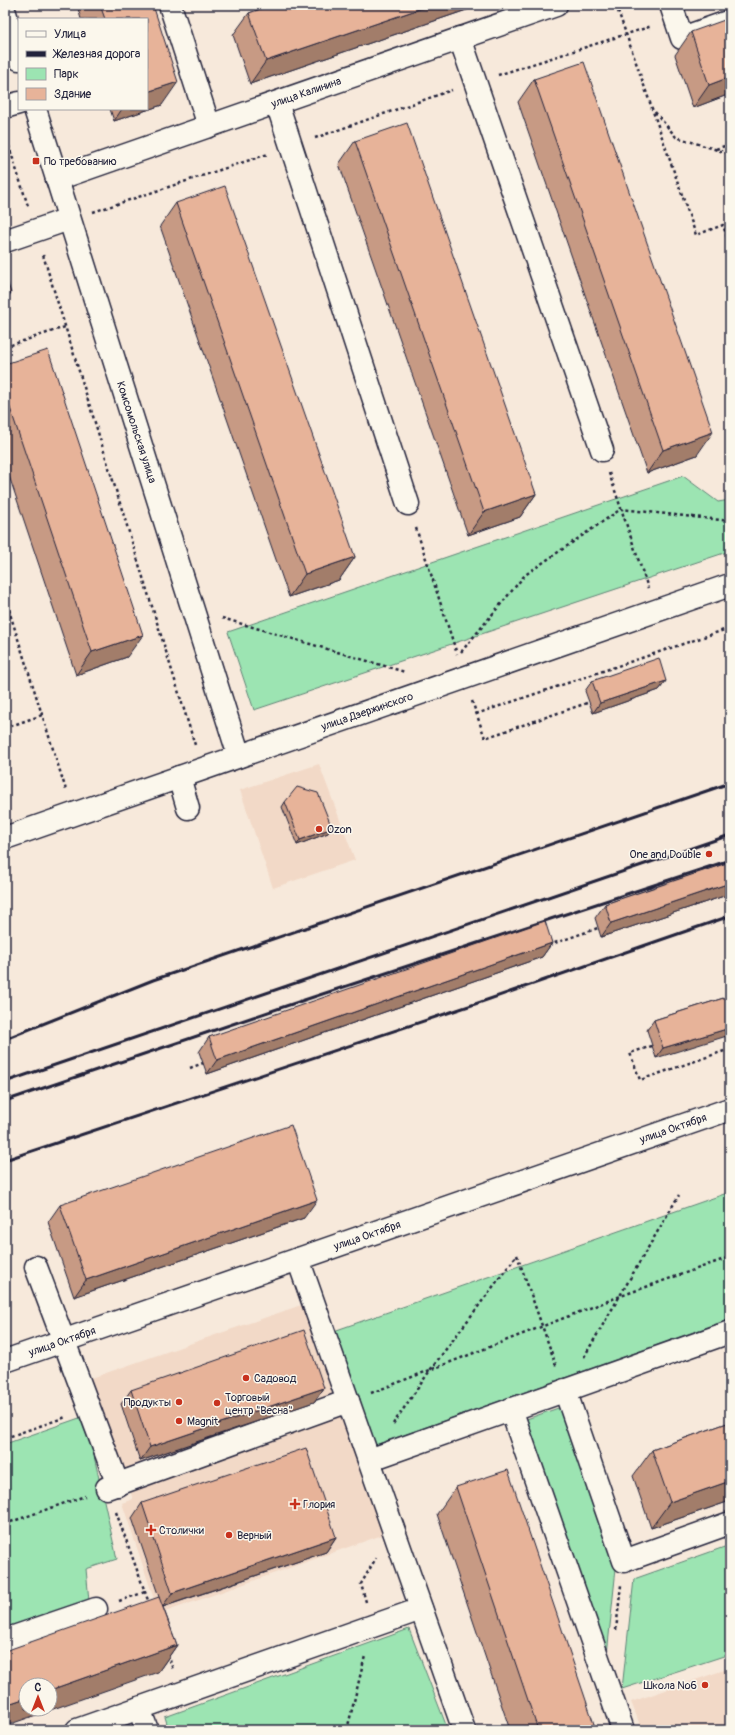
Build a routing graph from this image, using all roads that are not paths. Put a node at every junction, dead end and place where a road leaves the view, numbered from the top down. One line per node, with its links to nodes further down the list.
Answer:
1 (170, 5): 12 (street)
2 (556, 5): 6 (street, улица Калинина)
3 (673, 12): 5 (street)
4 (5, 13): 7 (street)
5 (730, 21)
6 (460, 38): 8 (street, улица Калинина); 16 (street)
7 (18, 56)
8 (277, 102): 12 (street, улица Калинина); 17 (street)
9 (18, 103): 10 (street)
10 (5, 107)
11 (35, 110): 13 (street, Комсомольская улица)
12 (209, 126): 13 (street, улица Калинина)
13 (57, 179): 14 (street, Комсомольская улица)
14 (69, 219): 15 (street); 19 (street, Комсомольская улица)
15 (6, 239)
16 (602, 450)
17 (408, 504)
18 (730, 585): 19 (street, улица Дзержинского)
19 (239, 756): 20 (street, улица Дзержинского)
20 (179, 778): 21 (street); 22 (street, улица Дзержинского)
21 (188, 808)
22 (5, 838)
23 (730, 1108): 24 (street, улица Октября)
24 (298, 1259): 27 (street, улица Октября); 30 (street)
25 (36, 1267): 27 (street)
26 (730, 1332): 29 (street)
27 (63, 1341): 28 (street, улица Октября); 30 (street)
28 (5, 1361)
29 (564, 1390): 31 (street); 33 (street)
30 (348, 1401): 32 (street)
31 (511, 1409): 32 (street); 41 (street)
32 (369, 1460): 35 (street)
33 (730, 1523)
34 (96, 1609): 36 (street)
35 (421, 1609): 37 (street); 40 (street)
36 (5, 1640)
37 (139, 1708): 38 (street); 39 (street)
38 (77, 1730)
39 (147, 1730)
40 (464, 1730)
41 (623, 1730)

